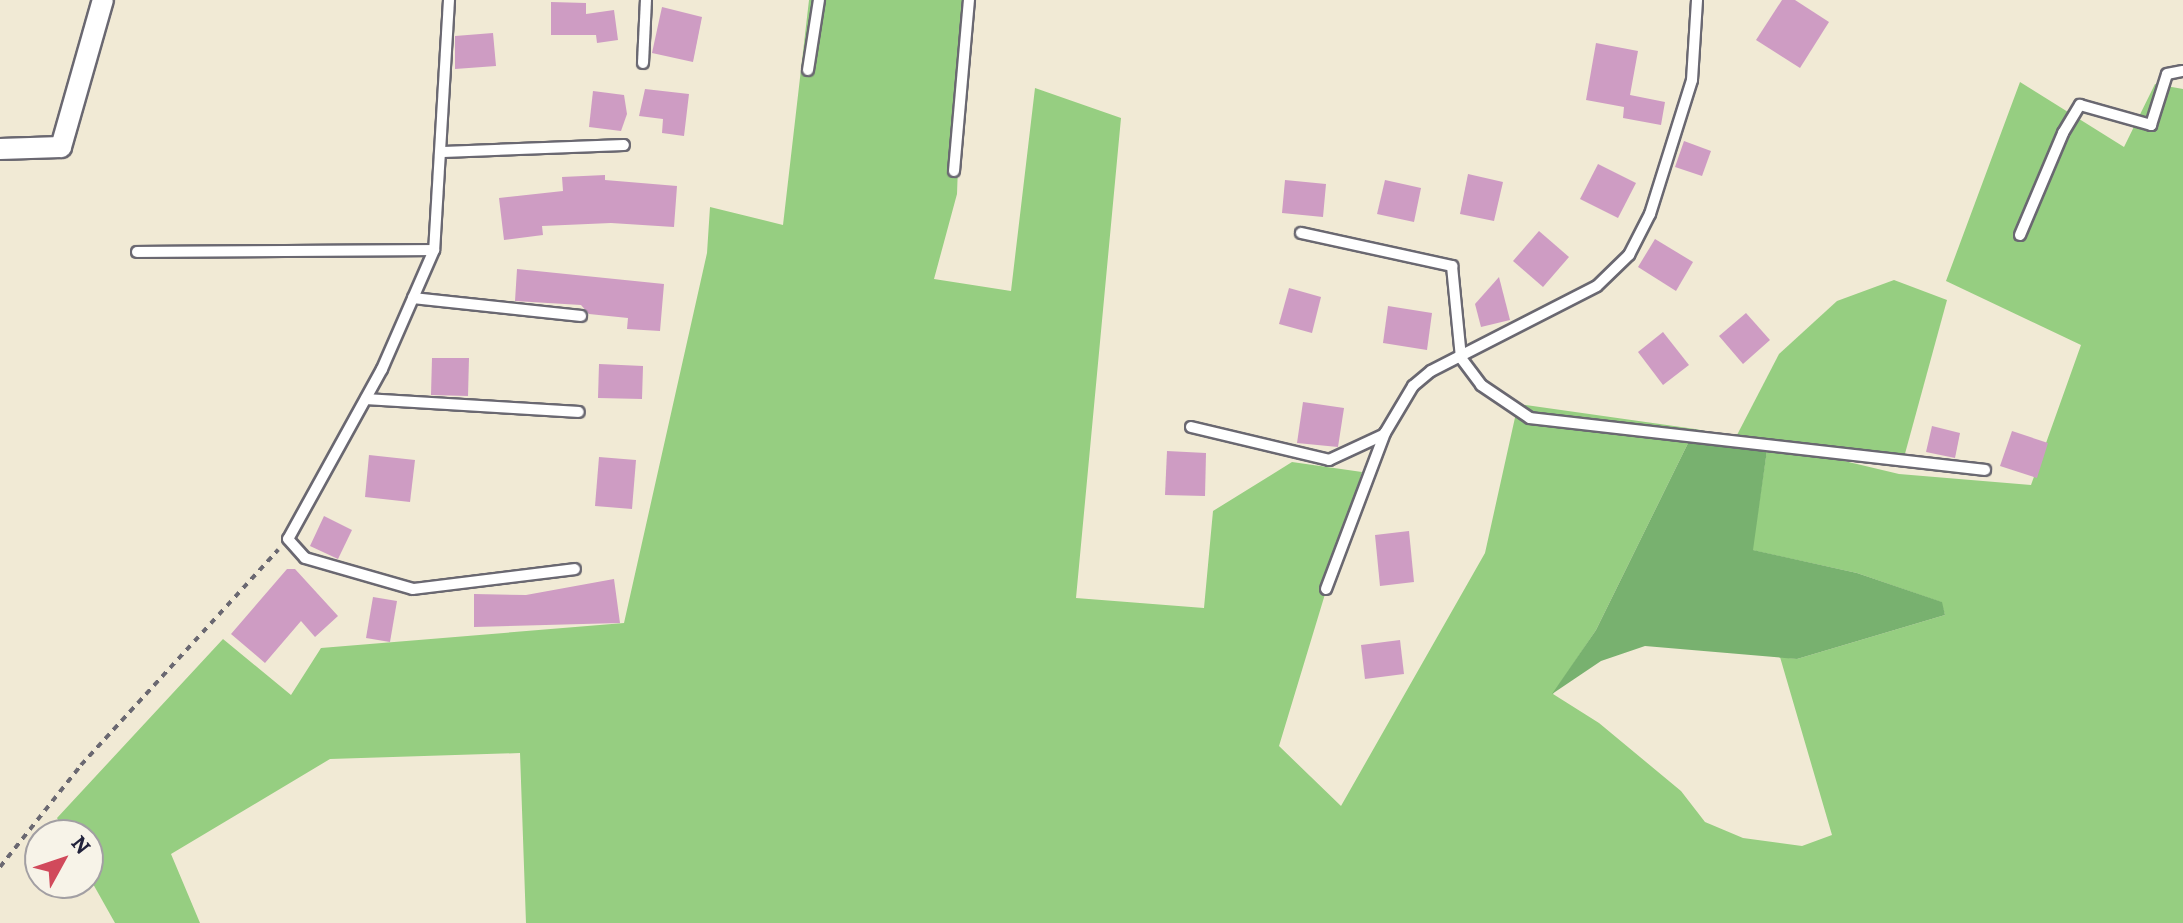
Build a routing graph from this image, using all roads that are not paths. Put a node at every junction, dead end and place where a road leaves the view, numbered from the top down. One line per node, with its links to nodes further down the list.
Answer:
1 (103, 0): 11 (street)
2 (449, 0): 12 (lane)
3 (646, 0): 7 (lane)
4 (819, 0): 8 (lane)
5 (969, 0): 13 (lane)
6 (1697, 0): 20 (lane)
7 (643, 63)
8 (808, 70)
9 (2183, 71): 15 (lane)
10 (624, 145): 12 (lane)
11 (0, 149)
12 (443, 152): 16 (lane)
13 (954, 171)
14 (1301, 233): 20 (lane)
15 (2020, 235)
16 (434, 250): 17 (lane); 18 (lane)
17 (137, 252)
18 (413, 298): 19 (lane); 21 (lane)
19 (581, 316)
20 (1461, 358): 24 (lane); 25 (lane)
21 (366, 399): 22 (lane); 26 (lane)
22 (579, 412)
23 (1191, 427): 24 (lane)
24 (1385, 433): 27 (lane)
25 (1985, 470)
26 (575, 569)
27 (1326, 589)

